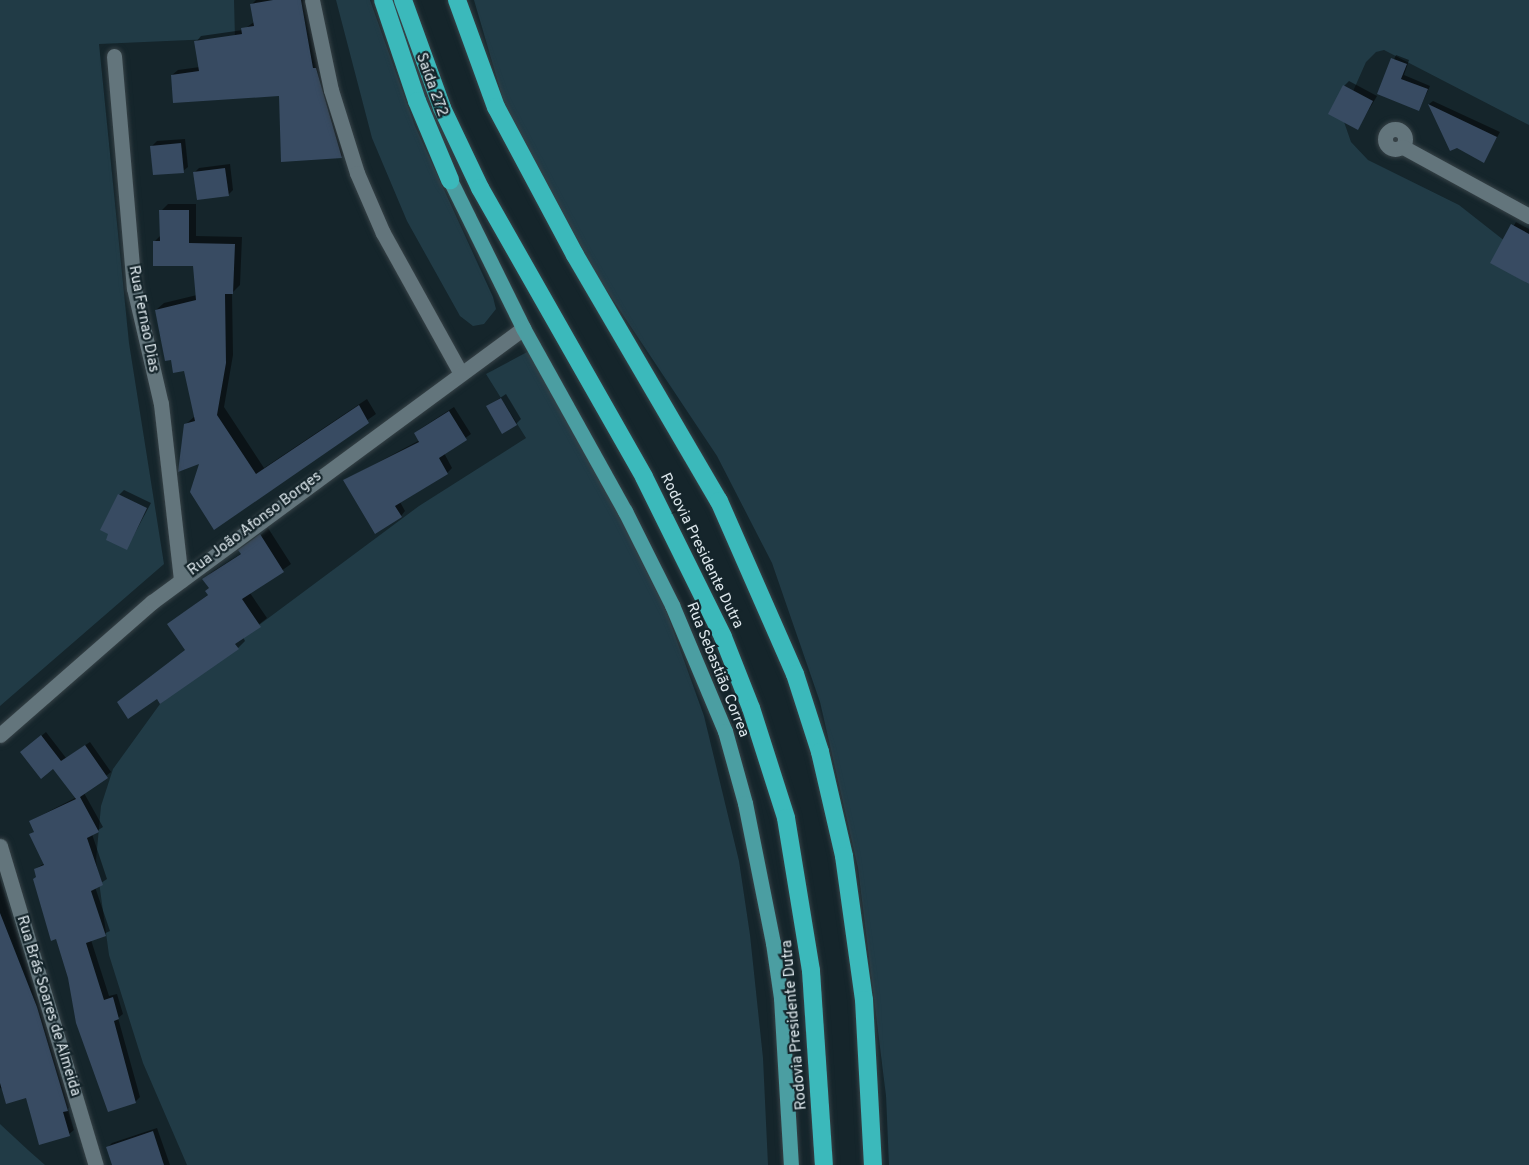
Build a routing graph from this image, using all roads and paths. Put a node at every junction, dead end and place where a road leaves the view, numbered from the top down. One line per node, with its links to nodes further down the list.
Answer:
1 (312, 0): 10 (street)
2 (383, 0): 7 (highway, Saída 272)
3 (403, 0): 16 (highway, Rodovia Presidente Dutra)
4 (457, 0): 17 (highway)
5 (114, 56): 11 (street, Rua Fernao Dias)
6 (1403, 147): 8 (street)
7 (450, 180): 9 (main road, Rua Sebastião Correa)
8 (1529, 216)
9 (523, 328): 10 (street, Rua João Afonso Borges); 15 (main road, Rua Sebastião Correa)
10 (460, 372): 11 (street, Rua João Afonso Borges)
11 (181, 580): 12 (street, Rua João Afonso Borges)
12 (0, 735)
13 (0, 846): 14 (street, Rua Brás Soares de Almeida)
14 (96, 1165)
15 (791, 1165)
16 (824, 1165)
17 (873, 1165)

